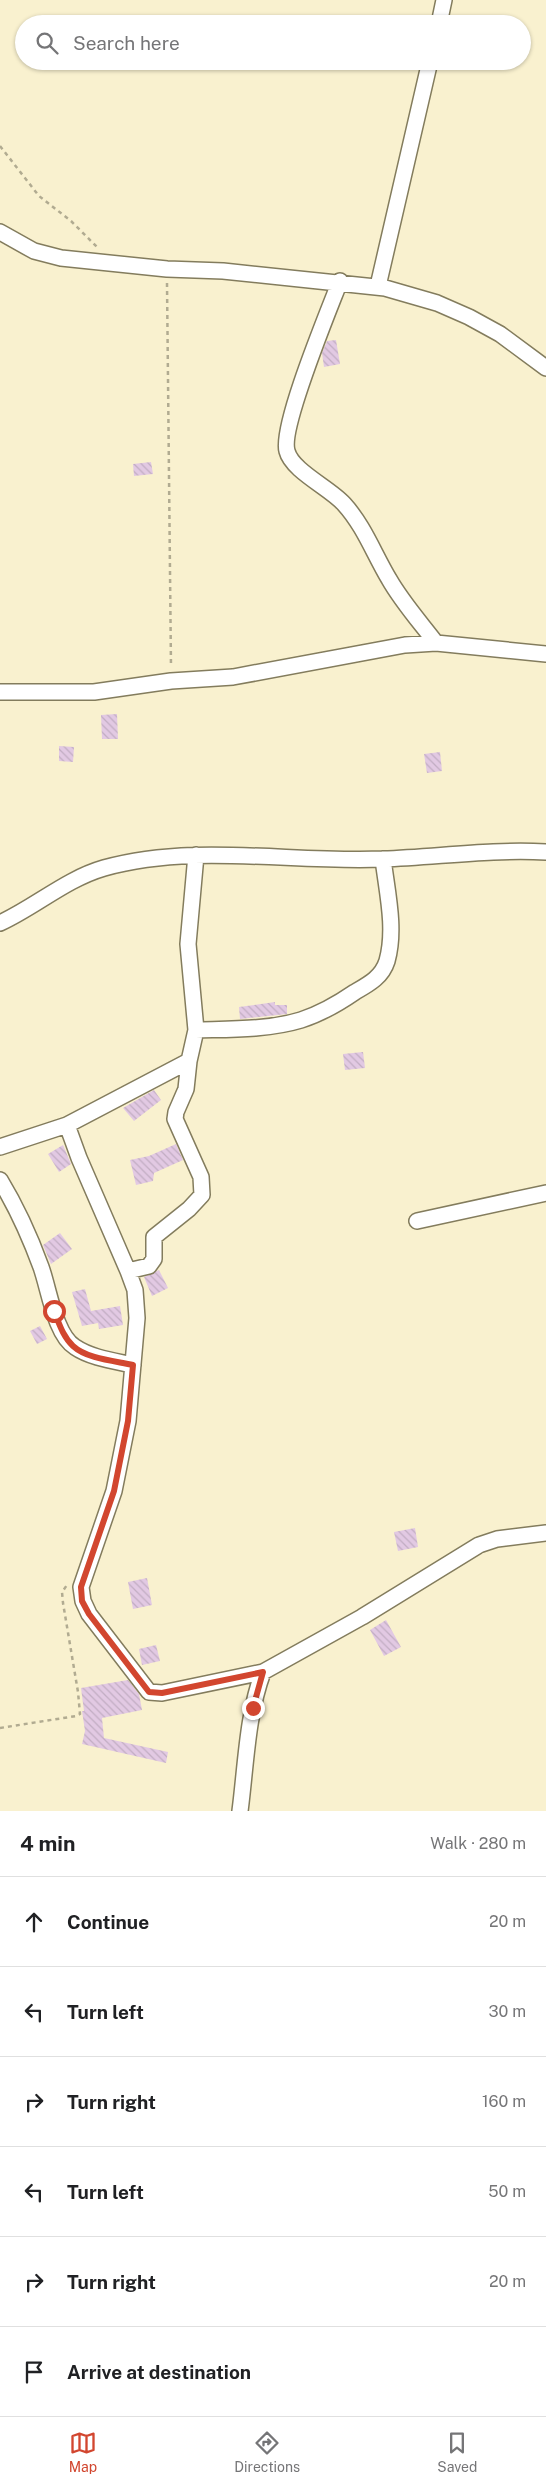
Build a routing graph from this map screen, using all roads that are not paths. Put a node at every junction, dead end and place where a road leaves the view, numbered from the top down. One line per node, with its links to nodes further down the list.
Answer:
1 (444, 0): 2 (street)
2 (441, 15)
3 (428, 70): 6 (street)
4 (0, 232): 5 (street)
5 (340, 281): 6 (street); 8 (street)
6 (378, 286): 7 (street)
7 (546, 368)
8 (436, 643): 9 (street); 10 (street)
9 (546, 654)
10 (0, 692)
11 (546, 852): 13 (street)
12 (196, 855): 13 (street); 14 (street); 15 (street)
13 (383, 859): 15 (street)
14 (0, 923)
15 (196, 1030): 16 (street)
16 (189, 1062): 17 (street); 22 (street)
17 (67, 1125): 18 (street); 22 (street)
18 (0, 1147)
19 (0, 1180): 23 (street)
20 (546, 1193): 21 (street)
21 (418, 1221)
22 (128, 1271): 23 (street)
23 (133, 1365): 25 (street)
24 (546, 1534): 25 (street)
25 (263, 1672): 26 (street)
26 (240, 1811)

